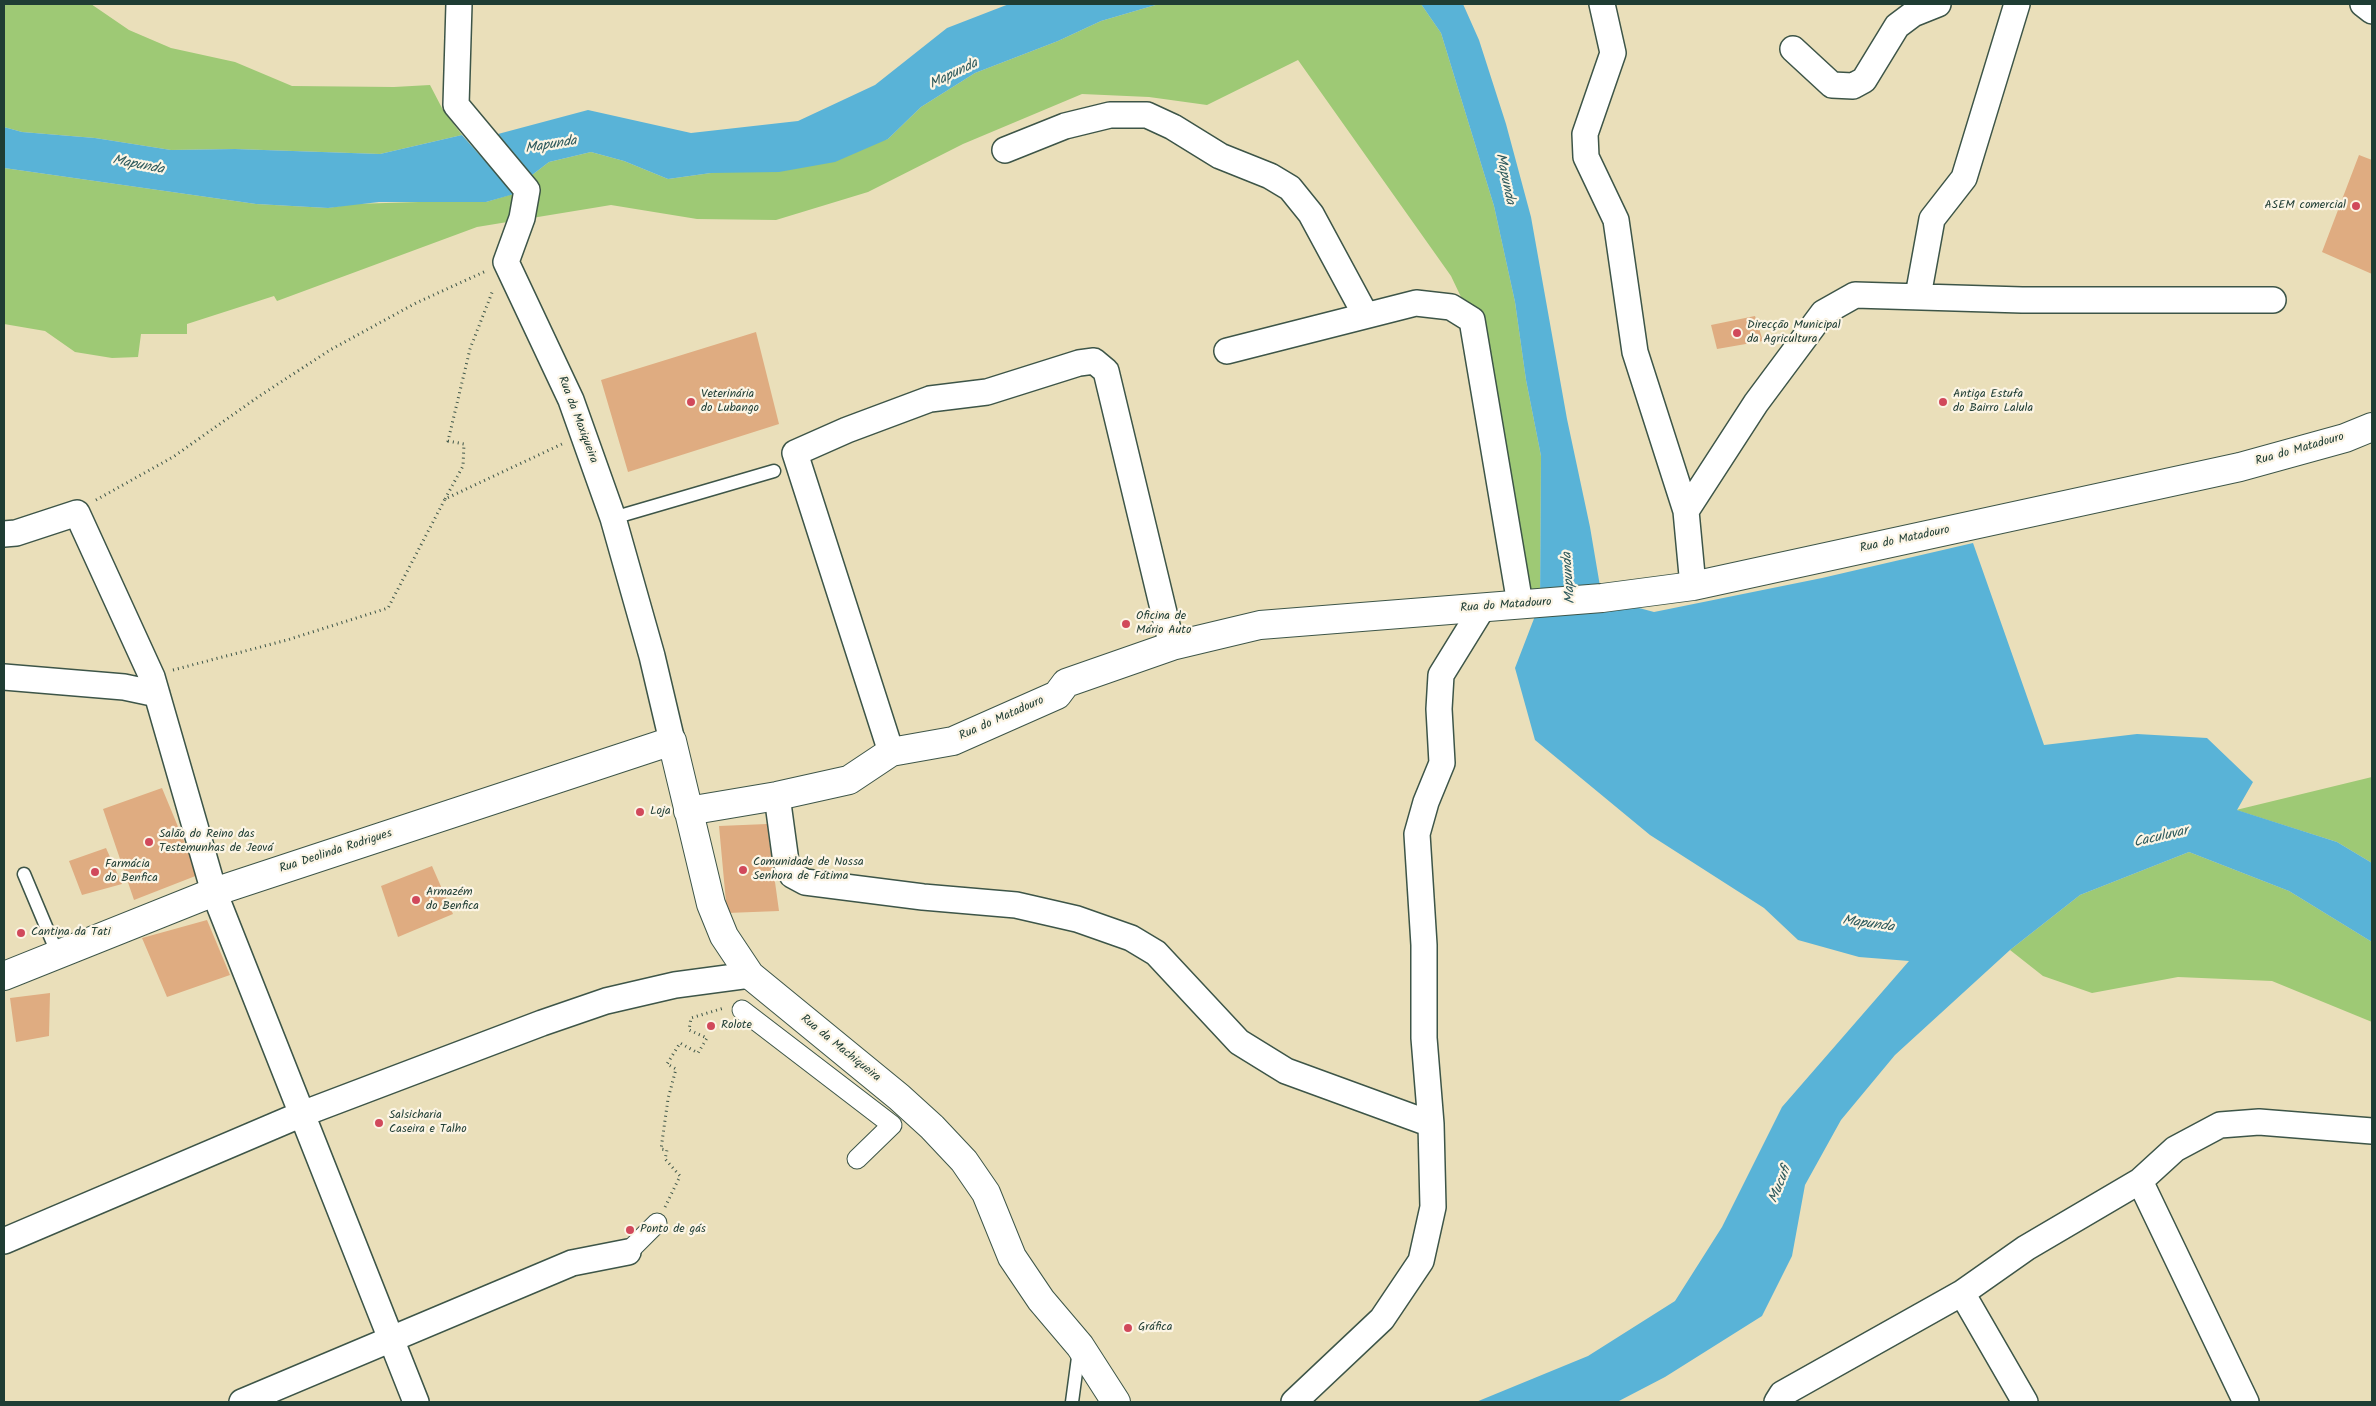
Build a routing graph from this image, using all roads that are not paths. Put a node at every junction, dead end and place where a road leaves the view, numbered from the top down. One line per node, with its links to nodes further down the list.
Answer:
1 (459, 4): 16 (street, Rua da Maxiqueira)
2 (1602, 4): 15 (street)
3 (1938, 4): 7 (street)
4 (2017, 4): 9 (street)
5 (2363, 4): 6 (street)
6 (2372, 11)
7 (1793, 49)
8 (1004, 150): 11 (street)
9 (1918, 296): 10 (street); 15 (street)
10 (2273, 300)
11 (1365, 314): 12 (street); 19 (street)
12 (1227, 351)
13 (2372, 427): 18 (street, Rua do Matadouro)
14 (774, 471): 16 (lane)
15 (1686, 511): 18 (street)
16 (613, 518): 22 (street, Rua da Maxiqueira)
17 (4, 534): 24 (street)
18 (1693, 586): 19 (street, Rua do Matadouro)
19 (1530, 604): 20 (street, Rua do Matadouro)
20 (1482, 608): 21 (street, Rua do Matadouro); 36 (street)
21 (1172, 646): 26 (street, Rua do Matadouro); 26 (street)
22 (652, 656): 25 (street, Rua da Machiqueira)
23 (4, 678): 24 (street)
24 (164, 685): 30 (street)
25 (672, 741): 28 (street, Rua da Machiqueira); 30 (street, Rua Deolinda Rodrigues)
26 (891, 752): 27 (street, Rua do Matadouro)
27 (777, 796): 28 (street, Rua do Matadouro); 36 (street)
28 (688, 811): 32 (street, Rua da Machiqueira)
29 (24, 874): 31 (lane)
30 (214, 892): 31 (street, Rua Deolinda Rodrigues); 35 (street)
31 (58, 954): 33 (street, Rua Deolinda Rodrigues)
32 (750, 975): 35 (street); 45 (street, Rua da Machiqueira)
33 (4, 976)
34 (742, 1010): 38 (street)
35 (302, 1114): 41 (street); 44 (street)
36 (1431, 1124): 50 (street)
37 (2372, 1131): 39 (street)
38 (856, 1159)
39 (2140, 1181): 43 (street); 53 (street)
40 (657, 1223): 42 (street)
41 (4, 1240)
42 (628, 1252): 44 (street)
43 (1962, 1293): 51 (street); 52 (street)
44 (393, 1340): 46 (street); 47 (street)
45 (1080, 1346): 48 (lane); 49 (street, Rua da Machiqueira)
46 (242, 1402)
47 (416, 1402)
48 (1072, 1402)
49 (1116, 1402)
50 (1294, 1402)
51 (1777, 1402)
52 (2025, 1402)
53 (2246, 1402)

